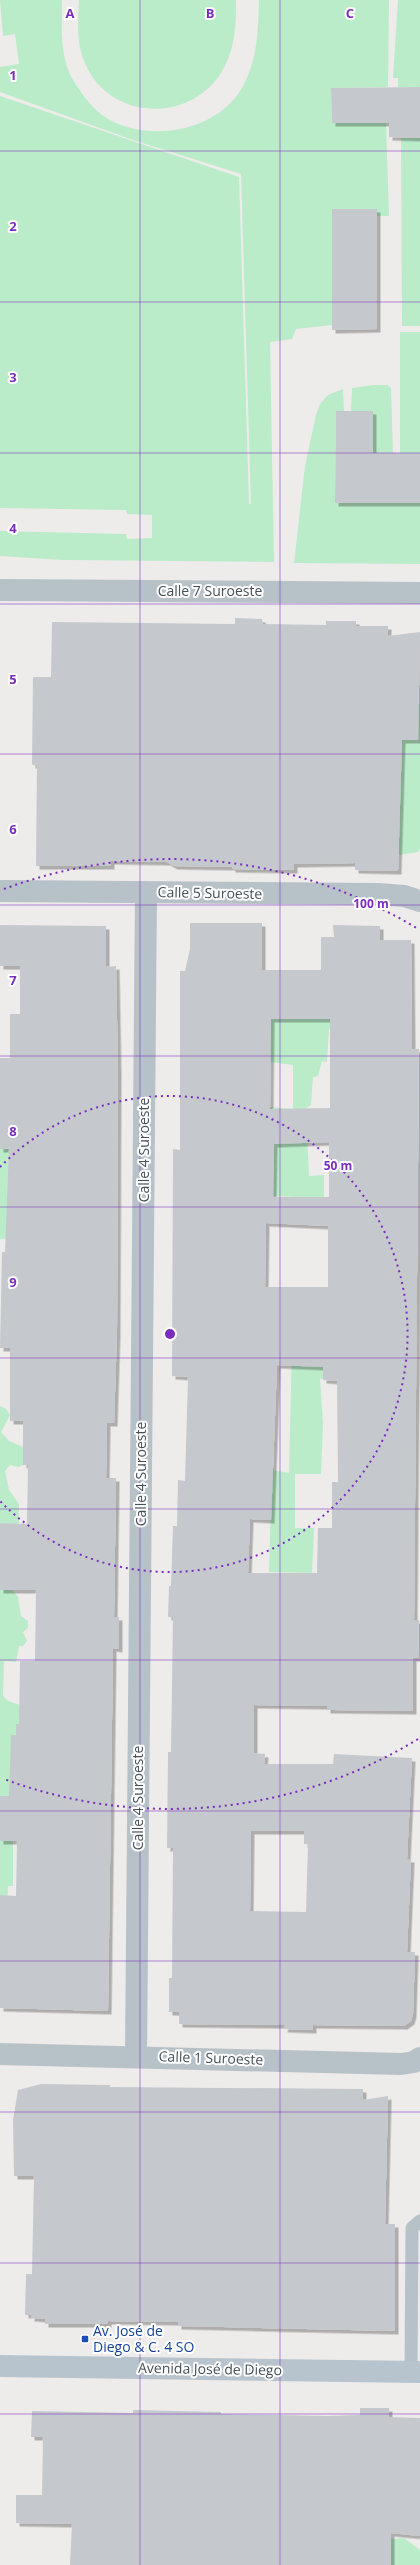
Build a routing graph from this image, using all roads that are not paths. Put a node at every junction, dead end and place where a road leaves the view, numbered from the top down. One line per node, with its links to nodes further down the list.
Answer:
1 (0, 590): 2 (street, Calle 7 Suroeste)
2 (420, 593)
3 (0, 891): 4 (street, Calle 5 Suroeste)
4 (146, 892): 5 (street, Calle 5 Suroeste); 7 (street, Calle 4 Suroeste)
5 (420, 901)
6 (0, 2054): 7 (street, Calle 1 Suroeste)
7 (136, 2056): 8 (street, Calle 1 Suroeste)
8 (420, 2058)
9 (420, 2221): 11 (lane)
10 (0, 2366): 11 (main road, Avenida José de Diego)
11 (416, 2372)

